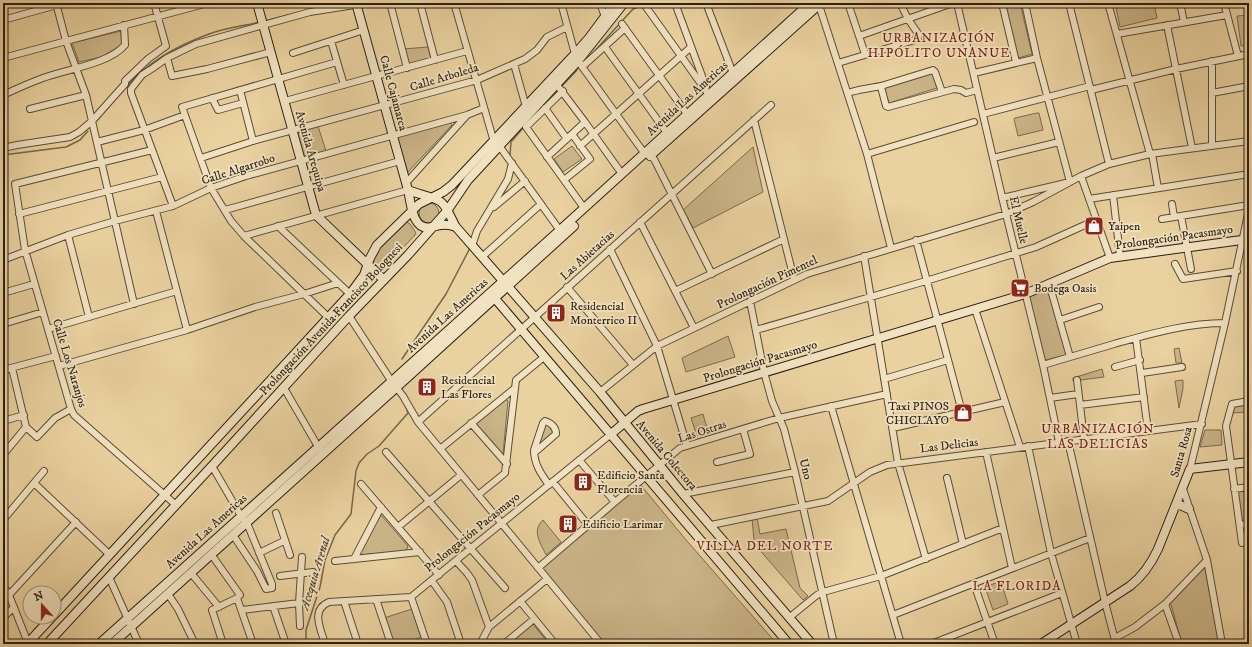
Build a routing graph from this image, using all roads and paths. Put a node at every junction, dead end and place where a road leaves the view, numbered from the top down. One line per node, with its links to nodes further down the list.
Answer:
1 (64, 3): 26 (street)
2 (154, 3): 32 (street)
3 (208, 3): 29 (street)
4 (257, 3): 36 (street, Avenida Arequipa)
5 (367, 3): 27 (street)
6 (390, 3): 66 (street)
7 (420, 3): 58 (street)
8 (454, 3): 48 (street)
9 (560, 3): 40 (street)
10 (600, 3): 33 (street)
11 (615, 3): 33 (street, Prolongación Avenida Francisco Bolognesi)
12 (624, 3): 59 (street, Prolongación Avenida Francisco Bolognesi)
13 (675, 3): 47 (street)
14 (706, 3): 71 (street)
15 (810, 3): 71 (street, Avenida Las Americas)
16 (848, 3): 43 (street)
17 (900, 3): 34 (street)
18 (953, 3): 34 (street)
19 (957, 3): 68 (street, El Muelle)
20 (1002, 3): 62 (street)
21 (1024, 3): 57 (street)
22 (1069, 3): 79 (street)
23 (1108, 3): 42 (street)
24 (1180, 3): 37 (street)
25 (1226, 3): 31 (street)
26 (56, 4): 35 (street); 44 (street)
27 (357, 4): 36 (street); 41 (street, Calle Cajamarca)
28 (820, 4): 63 (street); 71 (street, Avenida Las Americas)
29 (191, 5): 32 (street)
30 (646, 7): 53 (street)
31 (1227, 15): 37 (street); 54 (street)
32 (158, 16): 38 (street); 107 (street)
33 (605, 17): 59 (street, Prolongación Avenida Francisco Bolognesi)
34 (908, 19): 43 (street); 51 (street)
35 (3, 20)
36 (262, 22): 49 (street, Avenida Arequipa); 56 (street)
37 (1184, 22): 39 (street)
38 (124, 25): 44 (street); 65 (street)
39 (1167, 25): 42 (street); 67 (street)
40 (567, 27): 59 (street); 64 (street, Calle Arboleda)
41 (364, 30): 45 (street); 70 (street, Calle Cajamarca)
42 (1117, 34): 74 (street)
43 (859, 36): 51 (street)
44 (66, 40): 55 (street); 65 (street)
45 (332, 41): 50 (street); 61 (street)
46 (605, 47): 59 (street); 69 (street); 85 (street)
47 (691, 47): 53 (street); 86 (street)
48 (468, 51): 58 (street); 73 (street)
49 (271, 52): 56 (street); 72 (street, Avenida Arequipa)
50 (293, 53)
51 (865, 54): 63 (street)
52 (1249, 54): 54 (street)
53 (681, 56): 69 (street); 86 (street)
54 (1238, 56): 60 (street)
55 (3, 58)
56 (167, 58): 108 (street)
57 (1037, 58): 62 (street); 89 (street)
58 (434, 60): 66 (street)
59 (578, 61): 78 (street, Prolongación Avenida Francisco Bolognesi); 95 (street, Prolongación Avenida Francisco Bolognesi); 99 (street)
60 (1212, 61): 67 (street); 84 (street)
61 (337, 62): 72 (street); 75 (street)
62 (1016, 62): 68 (street)
63 (838, 63): 125 (street)
64 (514, 64): 73 (street, Calle Arboleda); 95 (street)
65 (76, 68): 87 (street); 88 (street)
66 (407, 68): 70 (street)
67 (1176, 69): 74 (street); 122 (street)
68 (974, 73): 81 (street, El Muelle)
69 (660, 75): 85 (street); 100 (street)
70 (377, 76): 75 (street); 94 (street, Calle Cajamarca)
71 (734, 76): 86 (street, Avenida Las Americas); 124 (street, Avenida Las Americas)
72 (278, 79): 80 (street); 91 (street, Avenida Arequipa)
73 (477, 80): 94 (street, Calle Arboleda); 96 (street)
74 (1130, 80): 79 (street); 126 (street)
75 (344, 85): 91 (street)
76 (881, 86): 82 (street); 83 (street); 83 (street)
77 (1249, 86): 84 (street)
78 (560, 88): 97 (street); 105 (street); 118 (street, Prolongación Avenida Francisco Bolognesi)
79 (1090, 88): 89 (street); 134 (street)
80 (240, 90): 90 (street); 92 (street)
81 (977, 90): 83 (street); 101 (street, El Muelle)
82 (851, 92)
83 (942, 92)
84 (1212, 93): 119 (street)
85 (639, 94): 99 (street); 110 (street)
86 (709, 94): 100 (street, Avenida Las Americas)
87 (3, 95)
88 (86, 95): 98 (street); 107 (street)
89 (1048, 97): 101 (street); 117 (street)
90 (212, 98): 92 (street); 102 (street)
91 (285, 101): 109 (street, Avenida Arequipa)
92 (243, 103): 114 (street)
93 (771, 105): 104 (street, Las Abietacias)
94 (385, 106): 109 (street, Calle Arboleda); 111 (street, Calle Cajamarca)
95 (526, 107): 118 (street, Prolongación Avenida Francisco Bolognesi)
96 (484, 108): 103 (street, Calle Algarrobo); 118 (street)
97 (545, 108): 113 (street); 127 (street)
98 (30, 109)
99 (616, 114): 112 (street); 124 (street)
100 (688, 114): 110 (street, Avenida Las Americas)
101 (983, 114): 129 (street, El Muelle)
102 (185, 115): 108 (street); 128 (street)
103 (467, 115): 111 (street, Calle Algarrobo); 142 (street)
104 (754, 120): 147 (street, Las Abietacias); 179 (street)
105 (585, 122): 112 (street); 113 (street)
106 (974, 122): 125 (street)
107 (93, 124): 116 (street); 121 (street)
108 (144, 130): 116 (street); 123 (street)
109 (293, 130): 114 (street, Calle Arboleda); 130 (street, Avenida Arequipa)
110 (667, 133): 124 (street, Avenida Las Americas)
111 (393, 134): 130 (street, Calle Algarrobo); 131 (street, Calle Cajamarca)
112 (594, 134): 120 (street); 135 (street)
113 (569, 136): 120 (street); 127 (street)
114 (253, 141): 128 (street, Calle Arboleda)
115 (1249, 141): 119 (street, Prolongación Pimentel)
116 (97, 142): 132 (street)
117 (1059, 142): 129 (street); 141 (street)
118 (497, 144): 133 (street); 149 (street, Prolongación Avenida Francisco Bolognesi); 161 (street, Prolongación Avenida Francisco Bolognesi)
119 (1212, 145): 122 (street, Prolongación Pimentel)
120 (580, 146): 139 (street)
121 (3, 148)
122 (1192, 148): 126 (street, Prolongación Pimentel)
123 (152, 150): 132 (street); 137 (street)
124 (648, 154): 135 (street, Avenida Las Americas); 147 (street); 175 (street, Avenida Las Americas)
125 (867, 154): 183 (street)
126 (1151, 154): 134 (street, Prolongación Pimentel); 145 (street)
127 (547, 157): 139 (street)
128 (200, 158): 144 (street)
129 (993, 158): 150 (street, El Muelle)
130 (301, 161): 143 (street, Avenida Arequipa); 144 (street, Calle Algarrobo)
131 (400, 161): 142 (street, Calle Cajamarca); 143 (street)
132 (102, 162): 146 (street); 163 (street, Calle Los Naranjos)
133 (512, 163): 140 (street); 162 (street)
134 (1109, 164): 138 (street, Prolongación Pimentel)
135 (622, 174): 156 (street, Avenida Las Americas)
136 (1249, 174): 145 (street)
137 (162, 176): 146 (street); 155 (street)
138 (1081, 176): 141 (street, Prolongación Pimentel); 151 (street)
139 (564, 180): 156 (street)
140 (525, 181): 152 (street); 162 (street)
141 (1070, 182): 150 (street); 164 (street, Prolongación Pimentel)
142 (407, 186): 149 (street); 157 (street, Calle Cajamarca); 165 (street)
143 (309, 187): 159 (street); 165 (street, Avenida Arequipa)
144 (212, 188): 155 (street, Calle Algarrobo); 159 (street)
145 (1158, 188): 148 (street)
146 (108, 190): 163 (street); 170 (street)
147 (672, 193): 171 (street, Las Abietacias); 196 (street)
148 (1113, 195): 151 (street); 188 (street)
149 (432, 198): 157 (street, Prolongación Avenida Francisco Bolognesi); 161 (street)
150 (1002, 198): 164 (street, El Muelle)
151 (1089, 199): 169 (street)
152 (541, 204): 175 (street); 189 (street)
153 (1172, 204): 167 (street)
154 (1249, 205): 166 (street)
155 (173, 206): 160 (street, Calle Algarrobo)
156 (584, 208): 175 (street, Avenida Las Americas)
157 (412, 209): 173 (street, Calle Cajamarca); 193 (street, Prolongación Avenida Francisco Bolognesi)
158 (1249, 209): 178 (street, Santa Rosa)
159 (225, 210): 177 (street)
160 (156, 211): 170 (street, Calle Algarrobo); 205 (street)
161 (447, 211): 173 (street, Prolongación Avenida Francisco Bolognesi); 174 (street, Avenida Colectora)
162 (490, 211): 181 (street)
163 (19, 214): 185 (street, Calle Los Naranjos)
164 (1006, 214): 180 (street, Prolongación Pimentel); 186 (street, El Muelle)
165 (316, 215): 172 (street); 193 (street)
166 (1181, 216): 167 (street); 182 (street)
167 (1174, 217): 168 (street)
168 (1162, 219)
169 (1096, 220): 186 (street); 190 (street)
170 (115, 221): 176 (street, Calle Algarrobo); 214 (street)
171 (640, 222): 184 (street, Las Abietacias); 206 (street)
172 (278, 226): 177 (street); 200 (street)
173 (433, 227): 174 (street); 197 (street, Prolongación Avenida Francisco Bolognesi)
174 (456, 227): 181 (street, Avenida Colectora)
175 (562, 232): 203 (street, Avenida Las Americas)
176 (68, 235): 185 (street, Calle Algarrobo); 219 (street)
177 (244, 236): 208 (street)
178 (1246, 239): 182 (street, Prolongación Pacasmayo); 195 (street, Santa Rosa)
179 (784, 240): 196 (street); 198 (street)
180 (916, 240): 183 (street, Prolongación Pimentel); 199 (street)
181 (472, 246): 189 (street, Avenida Colectora)
182 (1187, 247): 188 (street, Prolongación Pacasmayo); 194 (street)
183 (891, 248): 187 (street, Prolongación Pimentel)
184 (610, 249): 204 (street, Las Abietacias); 233 (street)
185 (25, 250): 191 (street, Calle Algarrobo); 202 (street, Calle Los Naranjos)
186 (1016, 254): 199 (street); 210 (street, El Muelle)
187 (864, 256): 198 (street, Prolongación Pimentel); 212 (street)
188 (1120, 256): 190 (street, Prolongación Pacasmayo)
189 (482, 258): 203 (street, Avenida Colectora)
190 (1110, 258): 201 (street, Prolongación Pacasmayo)
191 (3, 260)
192 (1175, 264): 195 (street)
193 (367, 265): 197 (street); 209 (street, Prolongación Avenida Francisco Bolognesi)
194 (1191, 269)
195 (1237, 271): 225 (street, Santa Rosa)
196 (712, 274): 206 (street)
197 (384, 280): 218 (street, Prolongación Avenida Francisco Bolognesi)
198 (794, 280): 213 (street, Prolongación Pimentel)
199 (926, 281): 212 (street); 222 (street)
200 (338, 283): 208 (street); 209 (street)
201 (1049, 283): 210 (street, Prolongación Pacasmayo); 223 (street)
202 (34, 284): 207 (street); 217 (street, Calle Los Naranjos)
203 (505, 284): 211 (street, Avenida Las Americas); 221 (street, Avenida Colectora)
204 (567, 287): 221 (street, Las Abietacias); 239 (street)
205 (177, 291): 214 (street); 229 (street)
206 (676, 291): 226 (street)
207 (3, 293)
208 (304, 294): 220 (street); 229 (street)
209 (350, 294): 220 (street, Prolongación Avenida Francisco Bolognesi)
210 (1025, 294): 216 (street, Prolongación Pacasmayo); 240 (street, El Muelle)
211 (492, 296): 228 (street); 250 (street, Avenida Las Americas)
212 (870, 297): 230 (street); 231 (street)
213 (750, 301): 226 (street, Prolongación Pimentel); 230 (street, Uno)
214 (134, 304): 219 (street)
215 (1099, 307): 223 (street)
216 (974, 309): 222 (street, Prolongación Pacasmayo); 260 (street)
217 (43, 312): 224 (street); 227 (street, Calle Los Naranjos)
218 (349, 316): 250 (street); 251 (street, Prolongación Avenida Francisco Bolognesi)
219 (89, 317): 227 (street)
220 (328, 317): 311 (street, Prolongación Avenida Francisco Bolognesi)
221 (534, 317): 228 (street, Las Abietacias); 253 (street, Avenida Colectora)
222 (937, 320): 231 (street, Prolongación Pacasmayo); 237 (street)
223 (1060, 320): 236 (street)
224 (4, 322)
225 (1225, 323): 232 (street); 271 (street, Santa Rosa)
226 (694, 328): 233 (street, Prolongación Pimentel)
227 (48, 329): 234 (street, Calle Los Naranjos)
228 (520, 329): 235 (street); 268 (street, Las Abietacias)
229 (187, 330): 241 (street)
230 (756, 330): 246 (street, Uno)
231 (877, 338): 246 (street, Prolongación Pacasmayo); 248 (street)
232 (1136, 338): 236 (street); 238 (street)
233 (657, 346): 239 (street, Prolongación Pimentel); 258 (street)
234 (56, 356): 241 (street, Calle Los Naranjos); 244 (street)
235 (544, 356): 252 (street); 276 (street)
236 (1070, 357): 240 (street)
237 (948, 360): 248 (street); 264 (street)
238 (1140, 360): 242 (street); 247 (street)
239 (633, 365): 253 (street, Prolongación Pimentel)
240 (1043, 365): 257 (street, El Muelle)
241 (59, 366): 263 (street, Calle Los Naranjos)
242 (1115, 367)
243 (1182, 367): 247 (street)
244 (12, 368): 245 (street); 265 (street)
245 (3, 370)
246 (764, 372): 258 (street, Prolongación Pacasmayo); 266 (street, Uno)
247 (1142, 373): 256 (street)
248 (884, 379): 254 (street)
249 (1076, 380): 255 (street)
250 (395, 384): 268 (street); 284 (street, Avenida Las Americas)
251 (284, 388): 284 (street); 296 (street, Prolongación Avenida Francisco Bolognesi)
252 (514, 388): 270 (street); 293 (street)
253 (600, 392): 269 (street, Avenida Colectora)
254 (887, 394): 262 (street, Las Ostras); 273 (street)
255 (1078, 394): 257 (street); 261 (street)
256 (1144, 397): 261 (street); 275 (street)
257 (1050, 398): 279 (street, El Muelle)
258 (673, 399): 269 (street, Prolongación Pacasmayo); 280 (street)
259 (1249, 401): 295 (street)
260 (1005, 402): 264 (street); 282 (street)
261 (1080, 405): 277 (street)
262 (831, 406): 266 (street, Las Ostras); 306 (street)
263 (71, 409): 272 (street); 311 (street, Calle Los Naranjos)
264 (962, 412): 273 (street)
265 (24, 415): 267 (street); 272 (street)
266 (779, 418): 274 (street, Las Ostras); 299 (street, Uno)
267 (3, 421)
268 (418, 422): 283 (street)
269 (625, 422): 276 (street, Prolongación Pacasmayo); 294 (street, Avenida Colectora)
270 (471, 423): 283 (street); 293 (street)
271 (1202, 424): 275 (street, Las Delicias); 297 (street, Santa Rosa)
272 (26, 427): 288 (street)
273 (893, 428): 292 (street)
274 (743, 429): 280 (street, Las Ostras); 290 (street)
275 (1148, 431): 277 (street, Las Delicias)
276 (610, 435): 289 (street, Prolongación Pacasmayo); 301 (street)
277 (1084, 439): 278 (street, Las Delicias)
278 (1068, 441): 279 (street, Las Delicias); 333 (street)
279 (1059, 442): 281 (street, Las Delicias)
280 (687, 446): 294 (street, Las Ostras)
281 (1028, 446): 282 (street, Las Delicias); 340 (street)
282 (1020, 447): 286 (street, Las Delicias)
283 (440, 449): 300 (street)
284 (320, 450): 321 (street, Avenida Las Americas); 324 (street, Avenida Las Americas)
285 (386, 452): 313 (street)
286 (986, 452): 292 (street, Las Delicias); 331 (street)
287 (534, 453): 287 (street); 304 (street)
288 (3, 455)
289 (579, 460): 304 (street, Prolongación Pacasmayo); 314 (street)
290 (717, 462)
291 (1249, 462): 295 (street)
292 (898, 463): 306 (street, Las Delicias); 345 (street)
293 (507, 464): 312 (street)
294 (659, 465): 301 (street, Las Ostras); 310 (street, Avenida Colectora)
295 (1230, 465): 297 (street); 309 (street)
296 (212, 466): 315 (street, Prolongación Avenida Francisco Bolognesi); 321 (street)
297 (1190, 470): 308 (street, Santa Rosa)
298 (44, 471): 303 (street)
299 (795, 472): 310 (street); 316 (street, Uno)
300 (461, 475): 312 (street); 313 (street)
301 (645, 476): 314 (street, Las Ostras); 410 (street)
302 (947, 478): 336 (street)
303 (34, 483): 322 (street); 323 (street)
304 (551, 483): 325 (street, Prolongación Pacasmayo); 327 (street)
305 (361, 484): 318 (street)
306 (854, 484): 316 (street, Las Delicias); 357 (street)
307 (1249, 487): 309 (street)
308 (1182, 489): 317 (street, Santa Rosa); 319 (street)
309 (1234, 489): 329 (street)
310 (683, 494): 328 (street, Avenida Colectora)
311 (164, 495): 315 (street, Calle Los Naranjos); 341 (street, Prolongación Avenida Francisco Bolognesi)
312 (478, 495): 325 (street)
313 (429, 501): 330 (street); 337 (street)
314 (615, 502): 327 (street, Las Ostras)
315 (176, 505): 358 (street, Prolongación Avenida Francisco Bolognesi)
316 (804, 506): 328 (street, Las Delicias); 364 (street, Uno)
317 (1176, 506): 319 (street); 373 (street, Santa Rosa)
318 (381, 507): 330 (street); 346 (street)
319 (1189, 509): 347 (street)
320 (276, 513): 334 (street)
321 (241, 516): 324 (street); 385 (street, Avenida Las Americas)
322 (3, 520)
323 (76, 522): 341 (street); 367 (street)
324 (247, 522): 332 (street, Avenida Las Americas); 339 (street)
325 (502, 524): 337 (street, Prolongación Pacasmayo); 350 (street)
326 (1249, 524): 329 (street)
327 (588, 525): 350 (street, Las Ostras)
328 (711, 525): 382 (street, Avenida Colectora)
329 (1240, 525): 335 (street)
330 (398, 527): 338 (street)
331 (1003, 528): 336 (street); 351 (street)
332 (232, 535): 339 (street); 342 (street, Avenida Las Americas)
333 (1090, 538): 340 (street); 373 (street)
334 (284, 541): 339 (street); 343 (street)
335 (1242, 543)
336 (963, 544): 345 (street)
337 (471, 549): 349 (street, Prolongación Pacasmayo); 363 (street)
338 (420, 552): 346 (street); 355 (street)
339 (259, 553)
340 (1050, 553): 351 (street); 365 (street)
341 (109, 554): 376 (street, Prolongación Avenida Francisco Bolognesi)
342 (211, 554): 353 (street, Avenida Las Americas); 369 (street)
343 (290, 555)
344 (302, 557): 354 (street)
345 (926, 558): 357 (street)
346 (354, 559): 348 (street)
347 (1206, 560): 375 (street); 419 (street)
348 (335, 561)
349 (456, 561): 355 (street, Prolongación Pacasmayo); 390 (street)
350 (538, 568): 359 (street)
351 (1012, 568): 361 (street)
352 (313, 572): 354 (street)
353 (191, 573): 366 (street, Avenida Las Americas); 379 (street)
354 (301, 574): 356 (street); 374 (street)
355 (439, 575): 360 (street, Prolongación Pacasmayo)
356 (280, 576)
357 (881, 576): 364 (street); 381 (street)
358 (109, 577): 385 (street); 393 (street, Prolongación Avenida Francisco Bolognesi)
359 (547, 579): 372 (street); 409 (street)
360 (432, 581): 368 (street, Prolongación Pacasmayo); 405 (street)
361 (974, 584): 381 (street); 386 (street)
362 (3, 585): 367 (street)
363 (505, 588)
364 (823, 592): 382 (street); 412 (street, Uno)
365 (1062, 593): 386 (street); 387 (street)
366 (168, 594): 385 (street, Avenida Las Americas); 397 (street)
367 (9, 595): 378 (street)
368 (411, 597): 370 (street); 404 (street)
369 (237, 598): 379 (street); 380 (street)
370 (376, 599): 371 (street); 403 (street)
371 (344, 601): 401 (street); 402 (street)
372 (520, 601): 384 (street); 390 (street)
373 (1105, 602): 387 (street, Santa Rosa); 391 (street)
374 (299, 603): 377 (street); 389 (street)
375 (1165, 604): 391 (street); 418 (street)
376 (62, 606)
377 (273, 606): 380 (street); 400 (street)
378 (14, 607): 383 (street); 392 (street)
379 (219, 607): 398 (street)
380 (242, 610): 399 (street)
381 (893, 615): 413 (street)
382 (790, 617): 411 (street, Avenida Colectora)
383 (3, 618)
384 (534, 619): 407 (street); 408 (street)
385 (129, 622): 394 (street, Avenida Las Americas); 395 (street, Avenida Las Americas); 396 (street)
386 (987, 622): 414 (street); 415 (street)
387 (1072, 624): 416 (street, Santa Rosa); 417 (street)
388 (45, 625): 392 (street)
389 (300, 626)
390 (489, 627): 406 (street)
391 (1116, 641)
392 (27, 644)
393 (46, 644)
394 (99, 644)
395 (112, 644)
396 (139, 644)
397 (195, 644)
398 (223, 644)
399 (253, 644)
400 (286, 644)
401 (325, 644)
402 (358, 644)
403 (391, 644)
404 (427, 644)
405 (461, 644)
406 (480, 644)
407 (504, 644)
408 (555, 644)
409 (600, 644)
410 (789, 644)
411 (812, 644)
412 (834, 644)
413 (901, 644)
414 (931, 644)
415 (995, 644)
416 (1041, 644)
417 (1078, 644)
418 (1179, 644)
419 (1222, 644)

